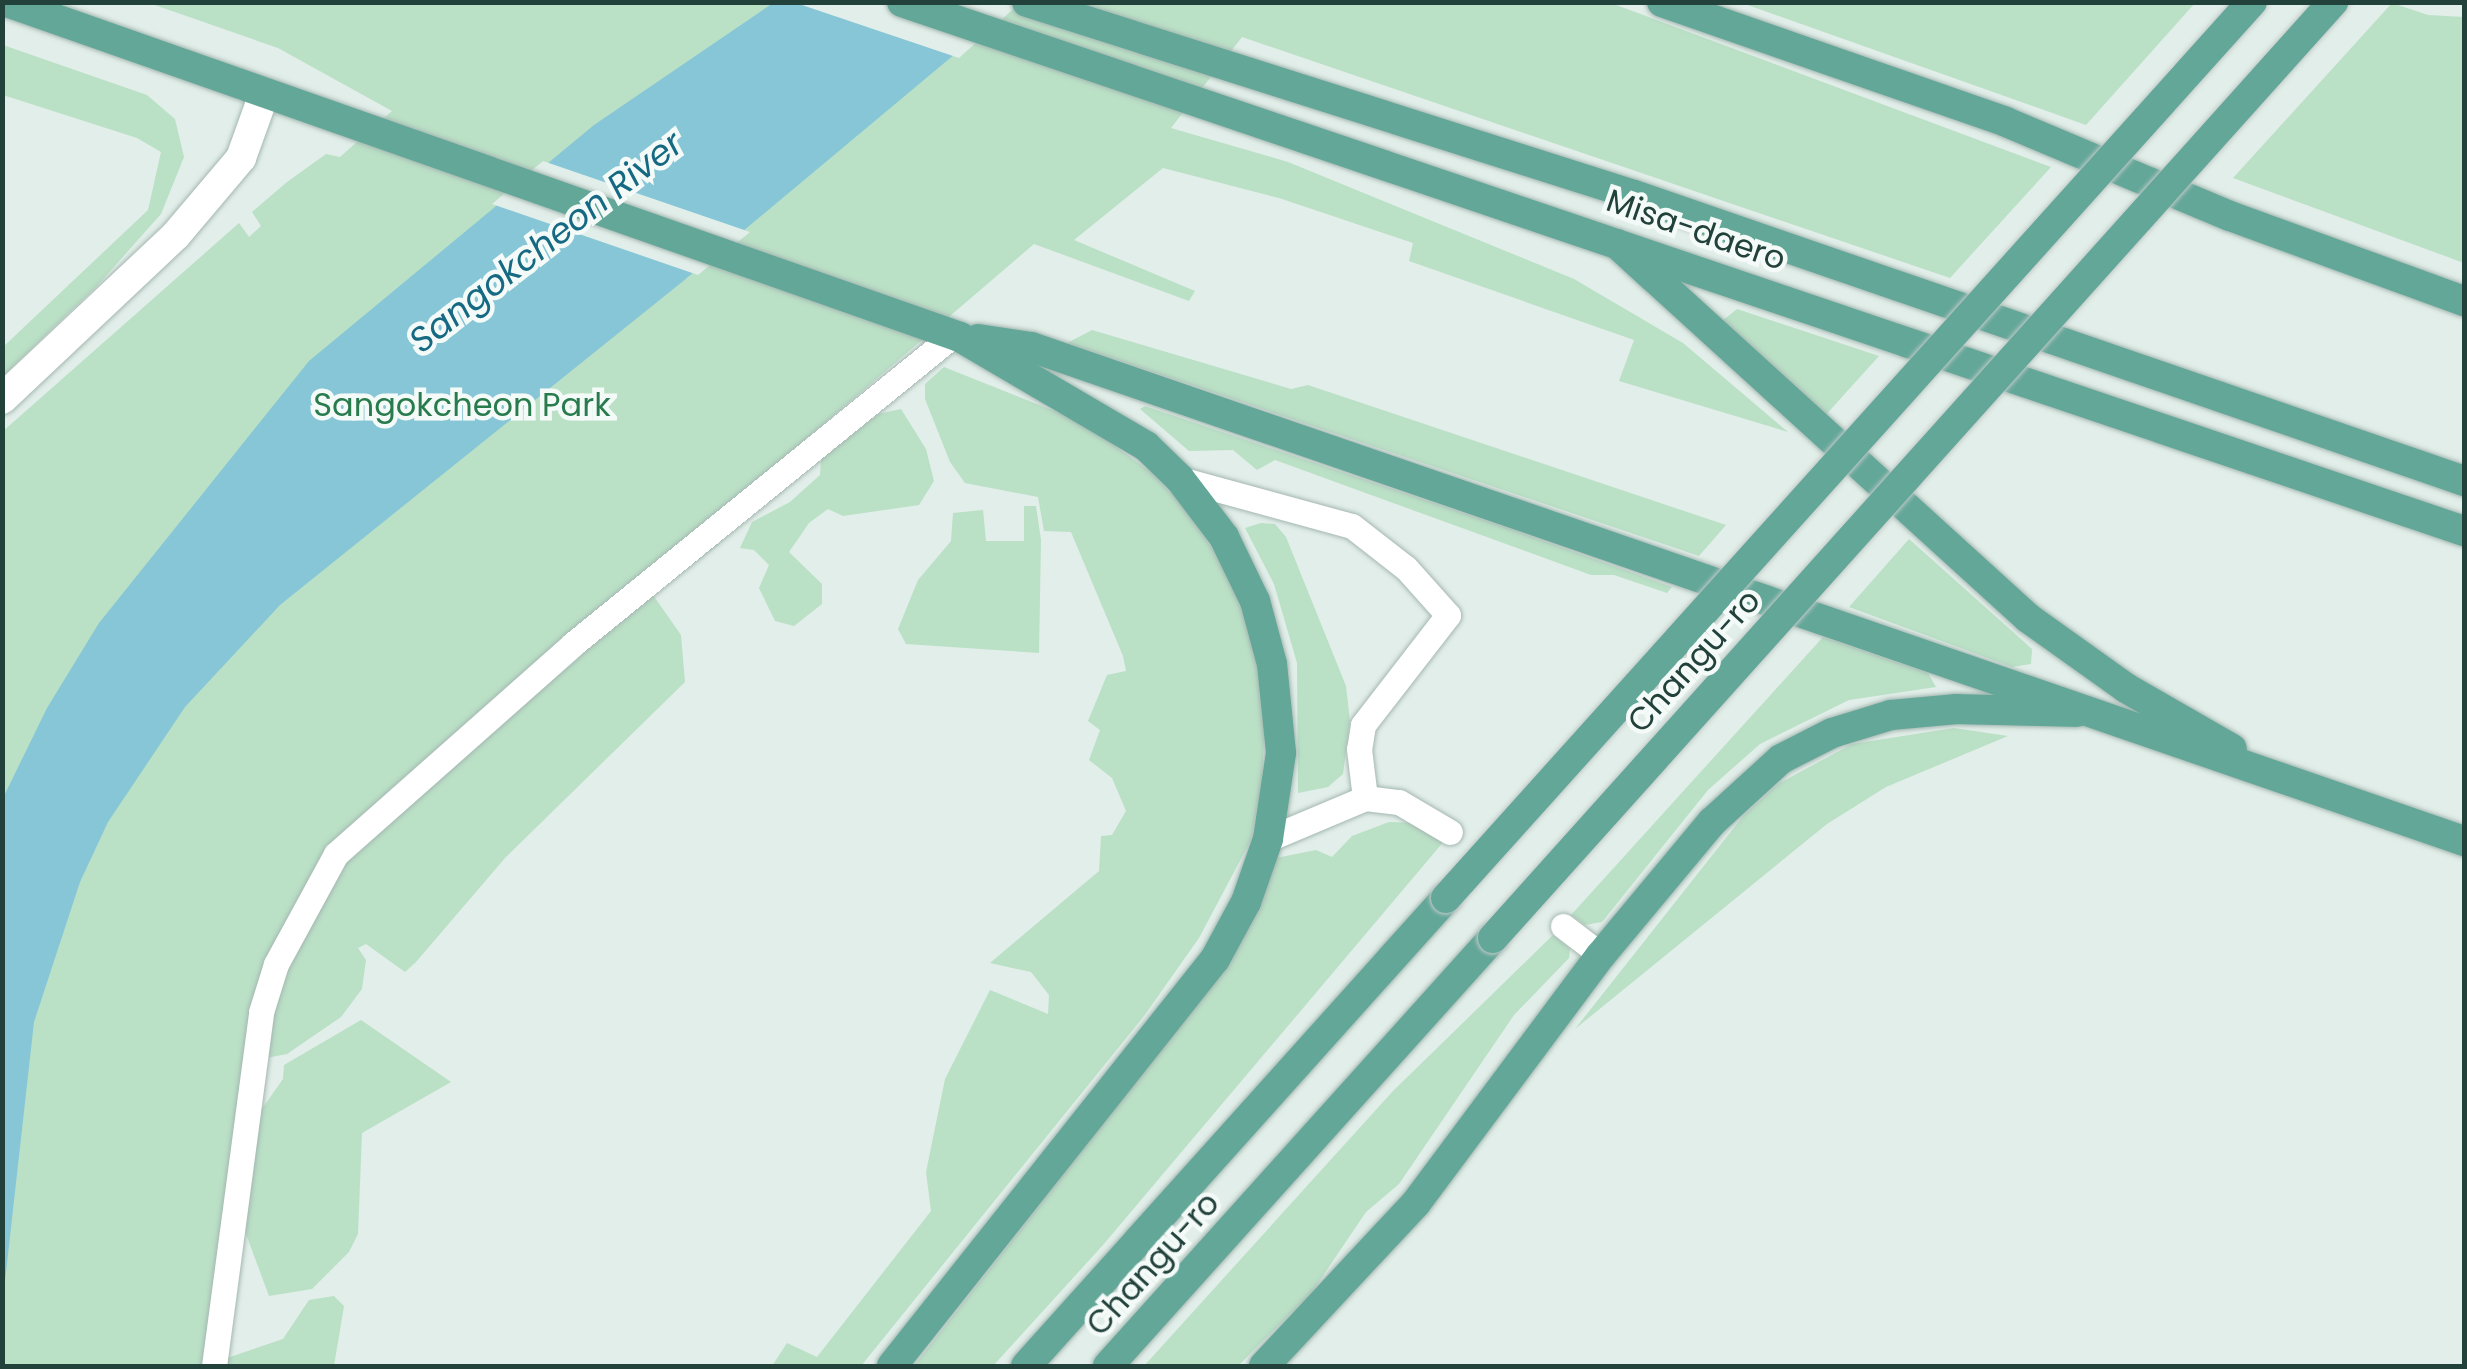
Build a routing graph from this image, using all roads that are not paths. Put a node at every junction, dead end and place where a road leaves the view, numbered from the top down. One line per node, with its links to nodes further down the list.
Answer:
1 (6, 2): 8 (main road)
2 (71, 2): 8 (main road)
3 (902, 2): 10 (main road, Misa-daero)
4 (1026, 2): 15 (main road, Misa-daero)
5 (1662, 2): 11 (main road)
6 (2252, 2): 27 (main road, Changu-ro, bridge)
7 (2332, 2): 28 (main road, Changu-ro, bridge)
8 (161, 57): 9 (main road)
9 (264, 94): 12 (main road); 13 (street)
10 (1611, 238): 16 (main road, Misa-daero); 18 (main road)
11 (2464, 301)
12 (957, 336): 14 (main road); 17 (main road); 25 (lane)
13 (2, 399)
14 (1180, 479): 19 (lane); 21 (main road)
15 (2464, 481)
16 (2464, 531)
17 (2090, 712): 18 (main road); 24 (main road)
18 (2272, 776): 22 (main road)
19 (1366, 798): 20 (lane); 21 (lane)
20 (1450, 832)
21 (1268, 839): 26 (main road)
22 (2464, 841)
23 (1563, 926): 24 (lane)
24 (1601, 955): 29 (main road)
25 (214, 1366)
26 (892, 1366)
27 (1026, 1366)
28 (1108, 1366)
29 (1264, 1366)

